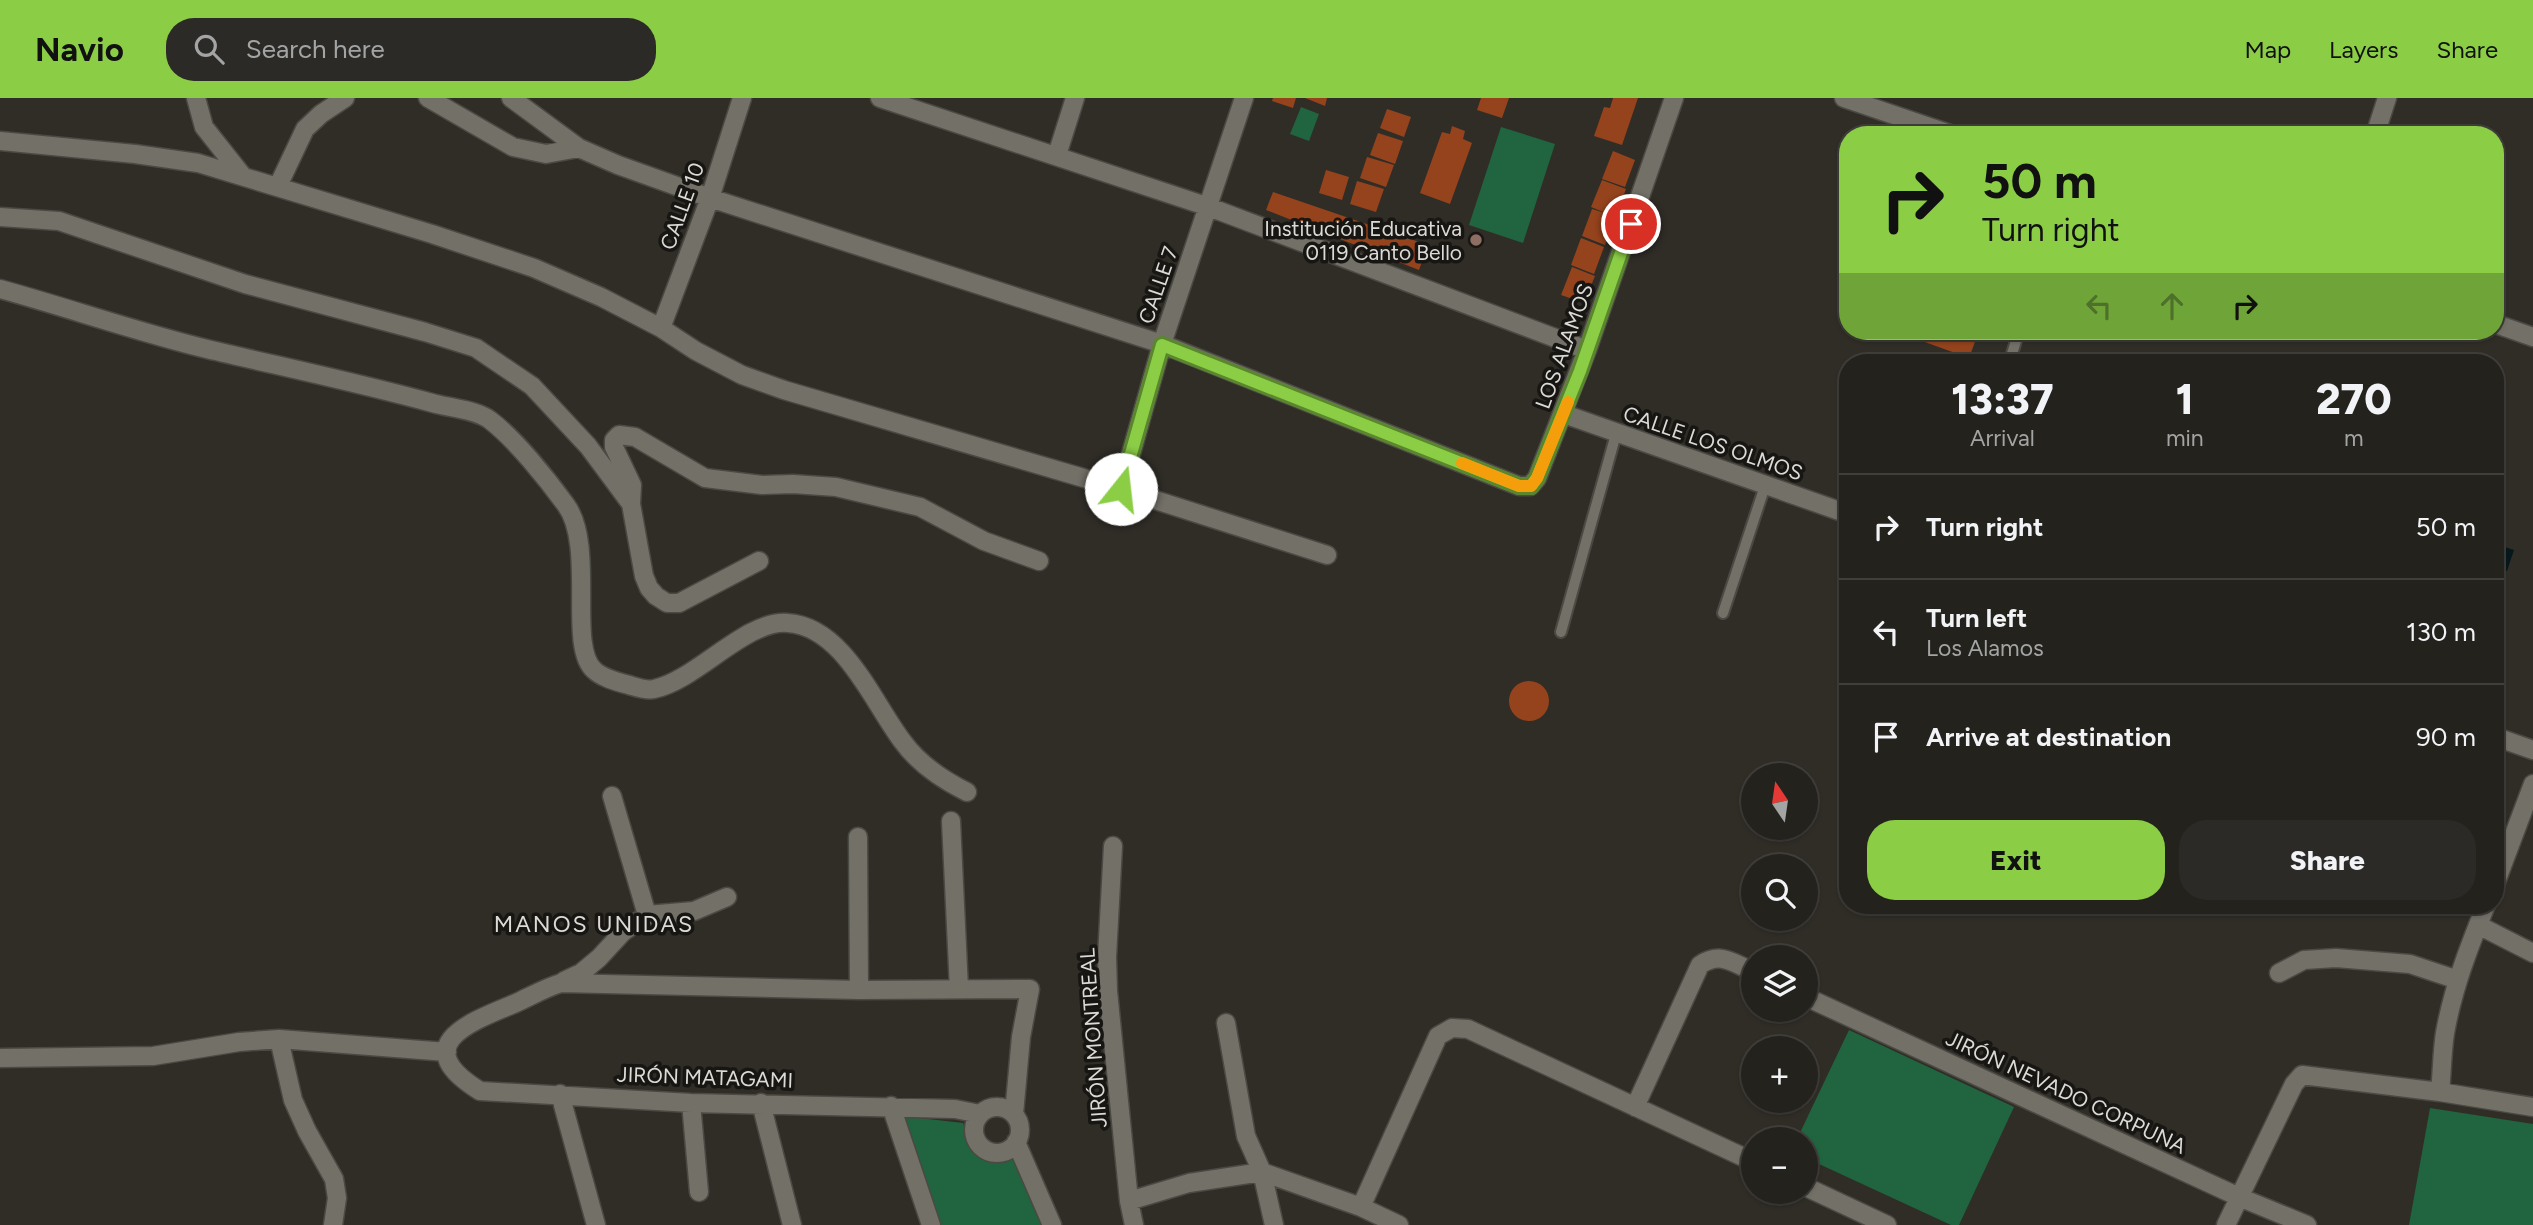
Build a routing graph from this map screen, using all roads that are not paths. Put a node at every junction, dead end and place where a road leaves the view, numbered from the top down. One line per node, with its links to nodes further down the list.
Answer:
1 (196, 98): 18 (street)
2 (345, 98): 19 (street)
3 (428, 98): 16 (street)
4 (511, 98): 16 (street)
5 (742, 98): 20 (street, CALLE 10)
6 (880, 98): 12 (street)
7 (1075, 98): 17 (street)
8 (1244, 98): 21 (street, CALLE 7)
9 (1674, 98): 28 (street, LOS ALAMOS)
10 (1844, 98): 13 (street)
11 (2387, 98): 14 (street)
12 (907, 102): 17 (street)
13 (1926, 126)
14 (2378, 126)
15 (0, 142): 18 (street)
16 (579, 148): 20 (street)
17 (1057, 155): 21 (street)
18 (242, 175): 19 (street)
19 (278, 186): 25 (street)
20 (710, 198): 25 (street, CALLE 10); 27 (street)
21 (1209, 207): 27 (street, CALLE 7); 28 (street)
22 (0, 217): 33 (street)
23 (0, 289): 43 (street)
24 (2504, 327): 26 (street)
25 (661, 328): 32 (street)
26 (2533, 337)
27 (1162, 345): 29 (street, LOS ALAMOS); 32 (street, CALLE 7)
28 (1587, 350): 29 (street, LOS ALAMOS)
29 (1564, 414): 30 (street, CALLE LOS OLMOS)
30 (1616, 434): 31 (street, CALLE LOS OLMOS); 39 (lane)
31 (1765, 486): 34 (street, CALLE LOS OLMOS); 38 (lane)
32 (1121, 489): 35 (street)
33 (631, 504): 36 (street); 37 (street)
34 (1839, 511)
35 (1326, 555)
36 (759, 561)
37 (1039, 561)
38 (1723, 612)
39 (1561, 632)
40 (2504, 740): 41 (street)
41 (2533, 750)
42 (2533, 784): 48 (street)
43 (967, 792)
44 (612, 796): 51 (street)
45 (951, 821): 58 (street)
46 (858, 836): 59 (street)
47 (1113, 846): 80 (street, JIRÓN MONTREAL)
48 (2504, 860)
49 (727, 897): 51 (street)
50 (2482, 914): 52 (street)
51 (646, 915): 57 (street)
52 (2478, 925): 53 (street); 56 (street)
53 (2533, 953)
54 (1741, 966): 70 (street)
55 (2279, 973): 56 (street)
56 (2458, 980): 65 (street)
57 (561, 983): 59 (street); 63 (street)
58 (959, 989): 59 (street); 73 (street)
59 (859, 990)
60 (1818, 1003): 79 (street, JIRÓN NEVADO CORPUNA)
61 (1226, 1023): 76 (street)
62 (279, 1038): 63 (street); 64 (street); 82 (street)
63 (447, 1052): 66 (street, JIRÓN MATAGAMI)
64 (0, 1058)
65 (2440, 1092): 71 (street); 79 (street)
66 (560, 1094): 67 (street, JIRÓN MATAGAMI); 83 (street)
67 (691, 1102): 68 (street, JIRÓN MATAGAMI); 77 (street)
68 (761, 1102): 69 (street, JIRÓN MATAGAMI); 84 (street)
69 (891, 1106): 72 (street, JIRÓN MATAGAMI); 85 (street)
70 (1635, 1107): 75 (street); 81 (street)
71 (2533, 1107)
72 (980, 1114): 73 (street); 74 (street)
73 (1014, 1114): 74 (street)
74 (1016, 1142): 86 (street)
75 (1741, 1156)
76 (1262, 1172): 80 (street); 81 (street); 88 (street)
77 (699, 1192)
78 (1818, 1193): 90 (street)
79 (2239, 1197): 91 (street); 92 (street, JIRÓN NEVADO CORPUNA)
80 (1129, 1201): 87 (street, JIRÓN MONTREAL)
81 (1361, 1208): 89 (street)
82 (333, 1225)
83 (596, 1225)
84 (792, 1225)
85 (931, 1225)
86 (1052, 1225)
87 (1134, 1225)
88 (1273, 1225)
89 (1399, 1225)
90 (1887, 1225)
91 (2227, 1225)
92 (2307, 1225)

